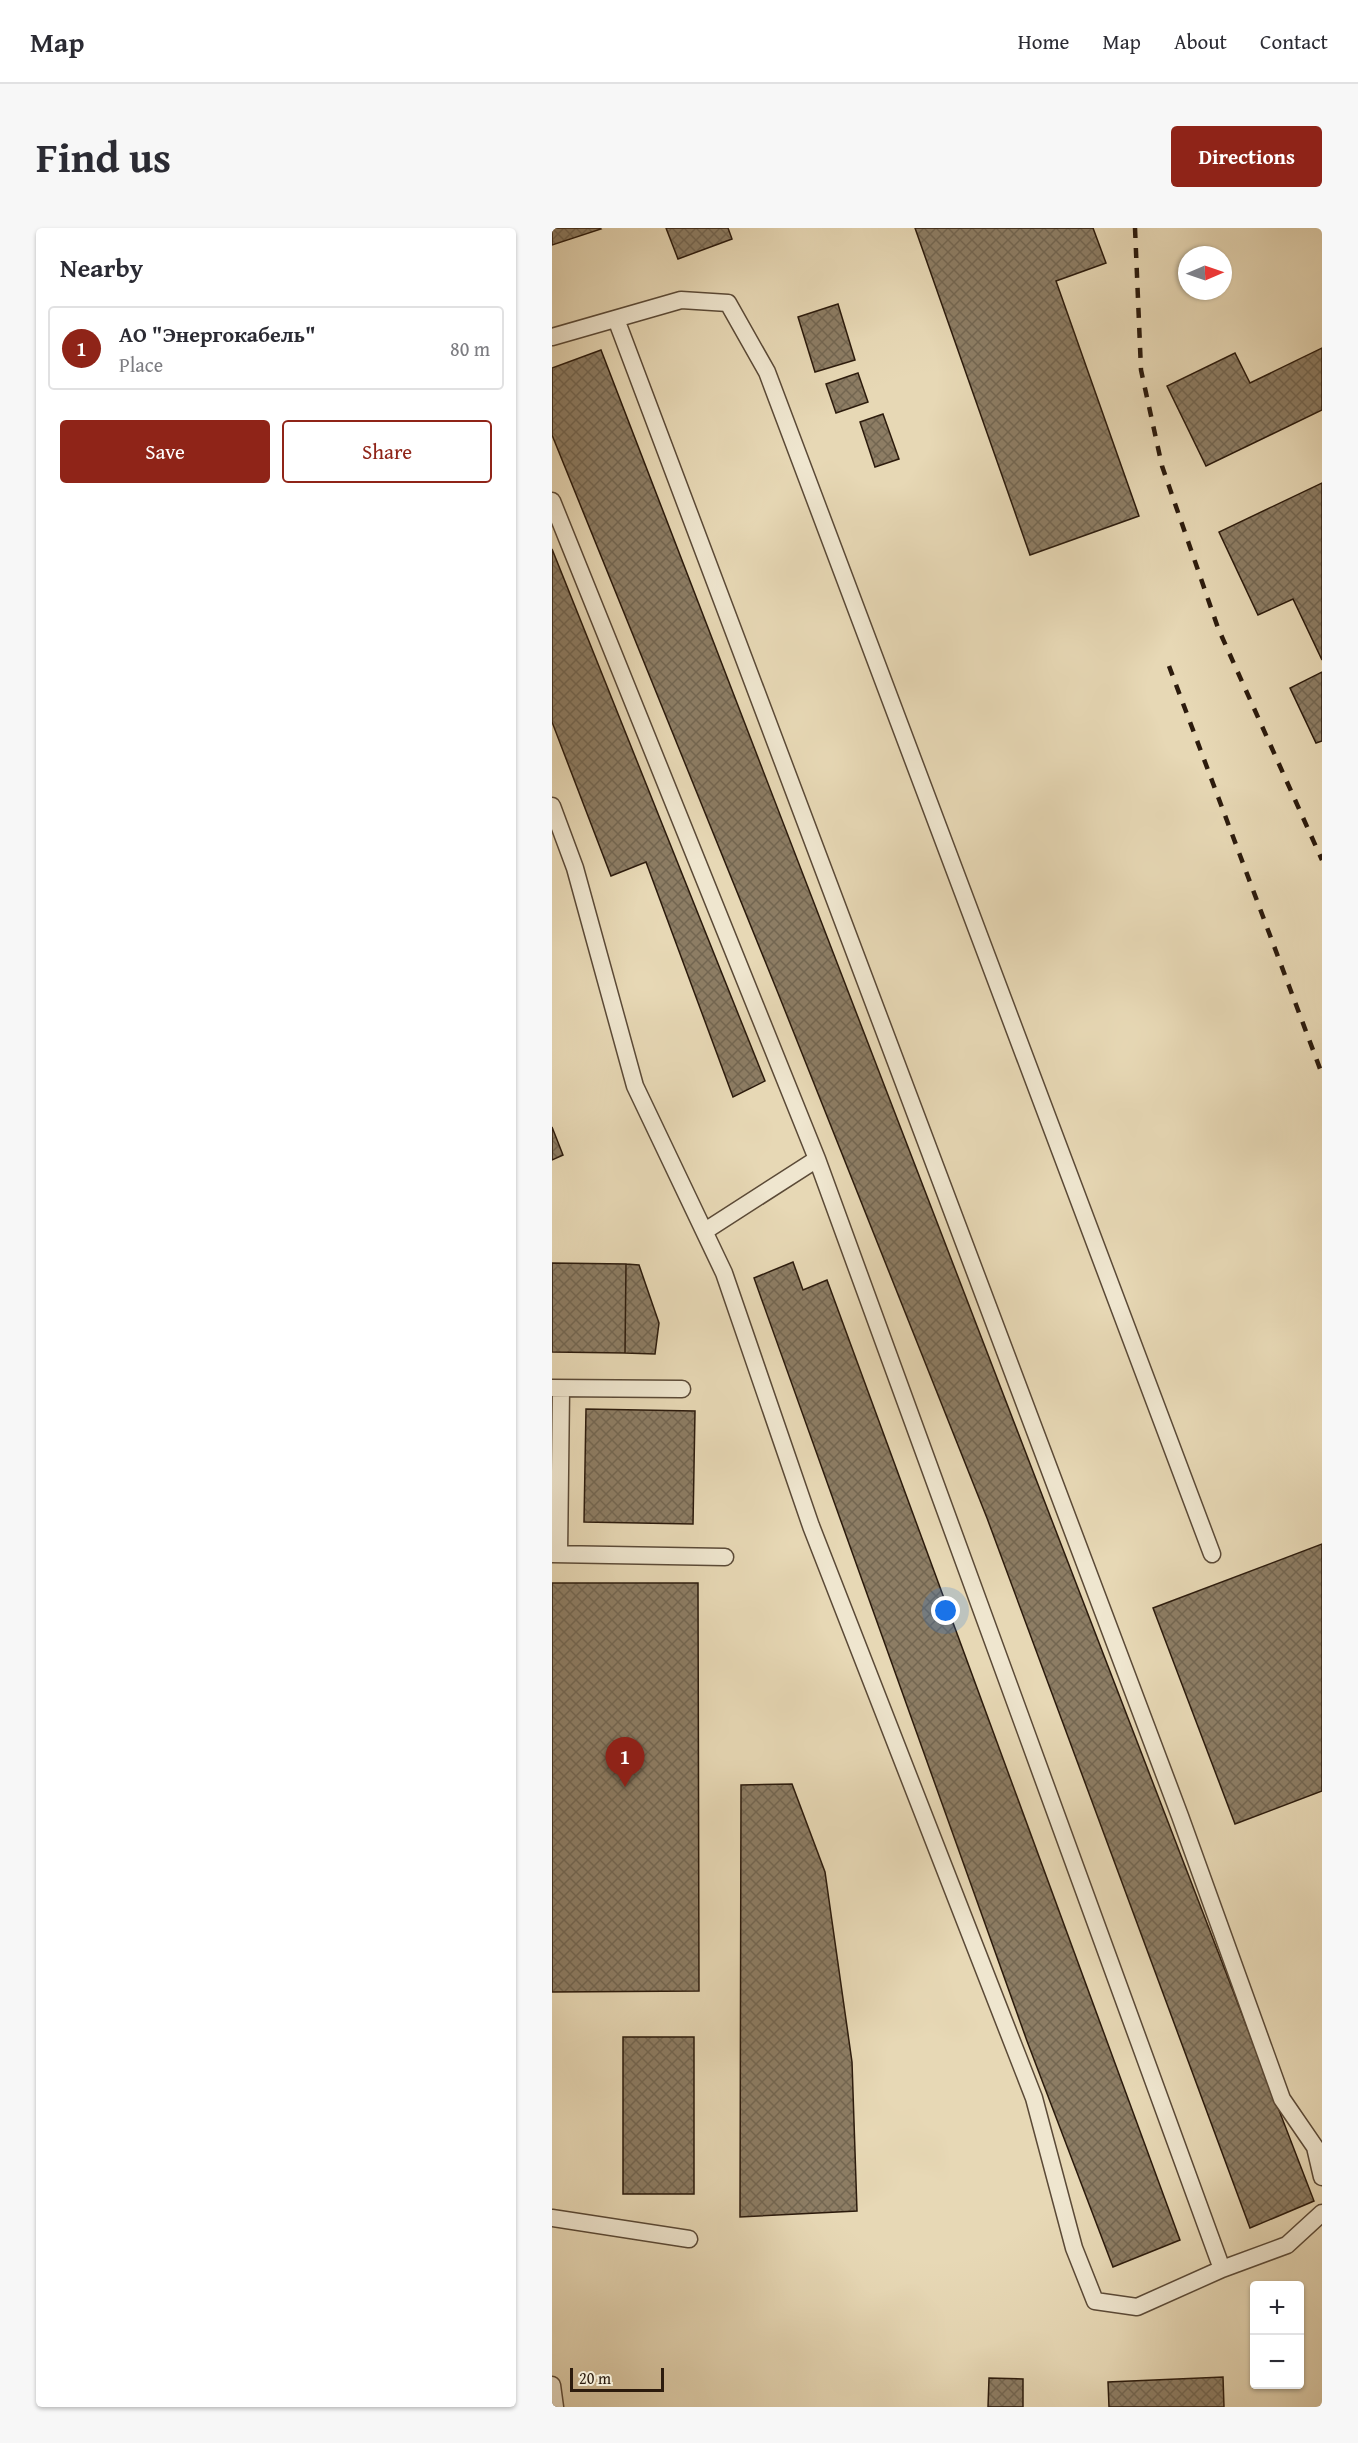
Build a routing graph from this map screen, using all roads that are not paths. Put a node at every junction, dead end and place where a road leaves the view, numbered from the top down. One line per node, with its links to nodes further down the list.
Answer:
1 (616, 319): 2 (lane); 10 (lane); 12 (lane)
2 (552, 337)
3 (552, 501): 5 (lane)
4 (552, 806): 6 (lane)
5 (817, 1159): 6 (lane); 16 (lane)
6 (705, 1231): 16 (lane)
7 (556, 1388): 8 (lane); 9 (lane)
8 (682, 1389)
9 (555, 1554): 11 (lane)
10 (1212, 1554)
11 (725, 1557)
12 (1322, 2177)
13 (1322, 2212): 16 (lane)
14 (552, 2218): 15 (lane)
15 (689, 2239)
16 (1222, 2269)
17 (552, 2385): 18 (lane)
18 (555, 2407)

